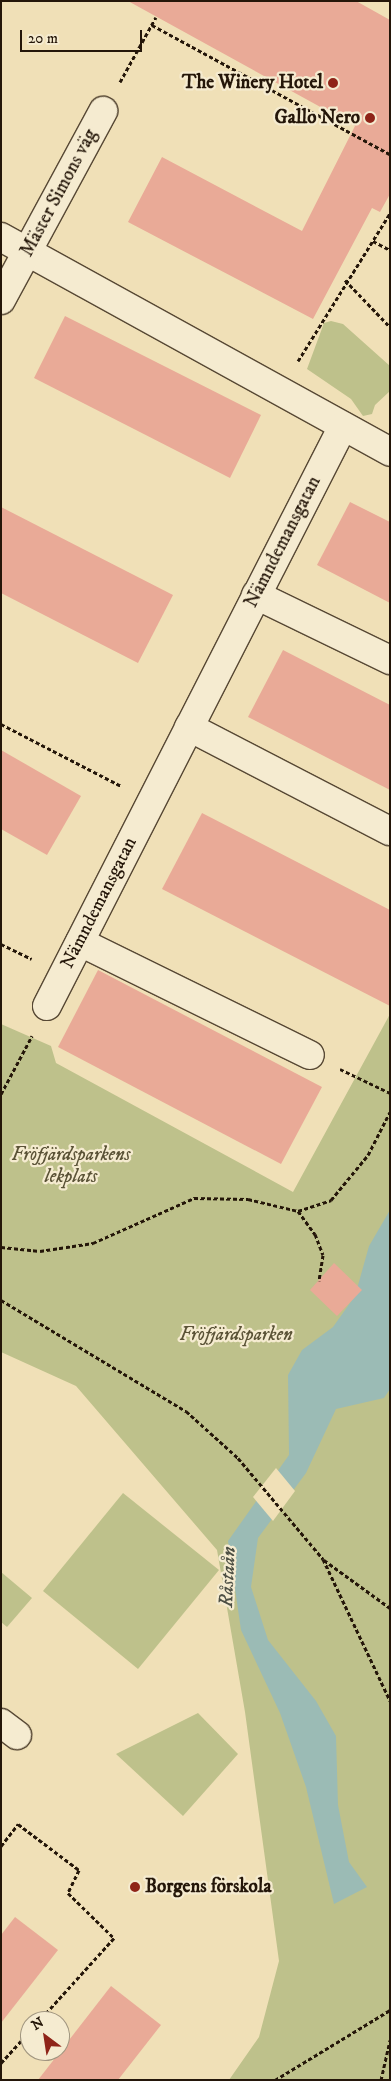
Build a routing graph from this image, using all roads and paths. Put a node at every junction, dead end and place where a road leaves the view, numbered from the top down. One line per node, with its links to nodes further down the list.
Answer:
1 (156, 17): 2 (path)
2 (152, 25): 3 (path); 4 (path)
3 (103, 111): 9 (street, Mäster Simons väg)
4 (390, 154)
5 (390, 213): 7 (path)
6 (1, 236): 9 (street)
7 (373, 241): 8 (path); 10 (path)
8 (390, 250)
9 (28, 251): 11 (street, Mäster Simons väg); 13 (street)
10 (345, 280): 12 (path); 13 (path)
11 (1, 300)
12 (390, 327)
13 (280, 392): 14 (street)
14 (343, 426): 15 (street); 16 (street, Nämndemansgatan)
15 (390, 452)
16 (256, 595): 17 (street); 19 (street, Nämndemansgatan)
17 (390, 660)
18 (1, 724): 20 (path)
19 (189, 727): 20 (street, Nämndemansgatan); 21 (street)
20 (151, 801): 22 (street, Nämndemansgatan)
21 (390, 831)
22 (80, 942): 23 (street, Nämndemansgatan); 24 (street)
23 (47, 1006): 26 (path)
24 (310, 1055): 25 (path)
25 (390, 1093)
26 (1, 1094)
27 (390, 1112): 28 (path)
28 (298, 1211): 29 (path); 30 (path)
29 (1, 1247)
30 (319, 1281)
31 (1, 1300): 32 (path)
32 (323, 1559): 33 (path); 34 (path)
33 (390, 1608)
34 (390, 1701)
35 (1, 1846): 37 (path)
36 (390, 2010): 41 (path)
37 (48, 2011)
38 (390, 2040): 42 (path)
39 (20, 2042): 40 (path)
40 (1, 2063)
41 (275, 2080)
42 (382, 2080)

